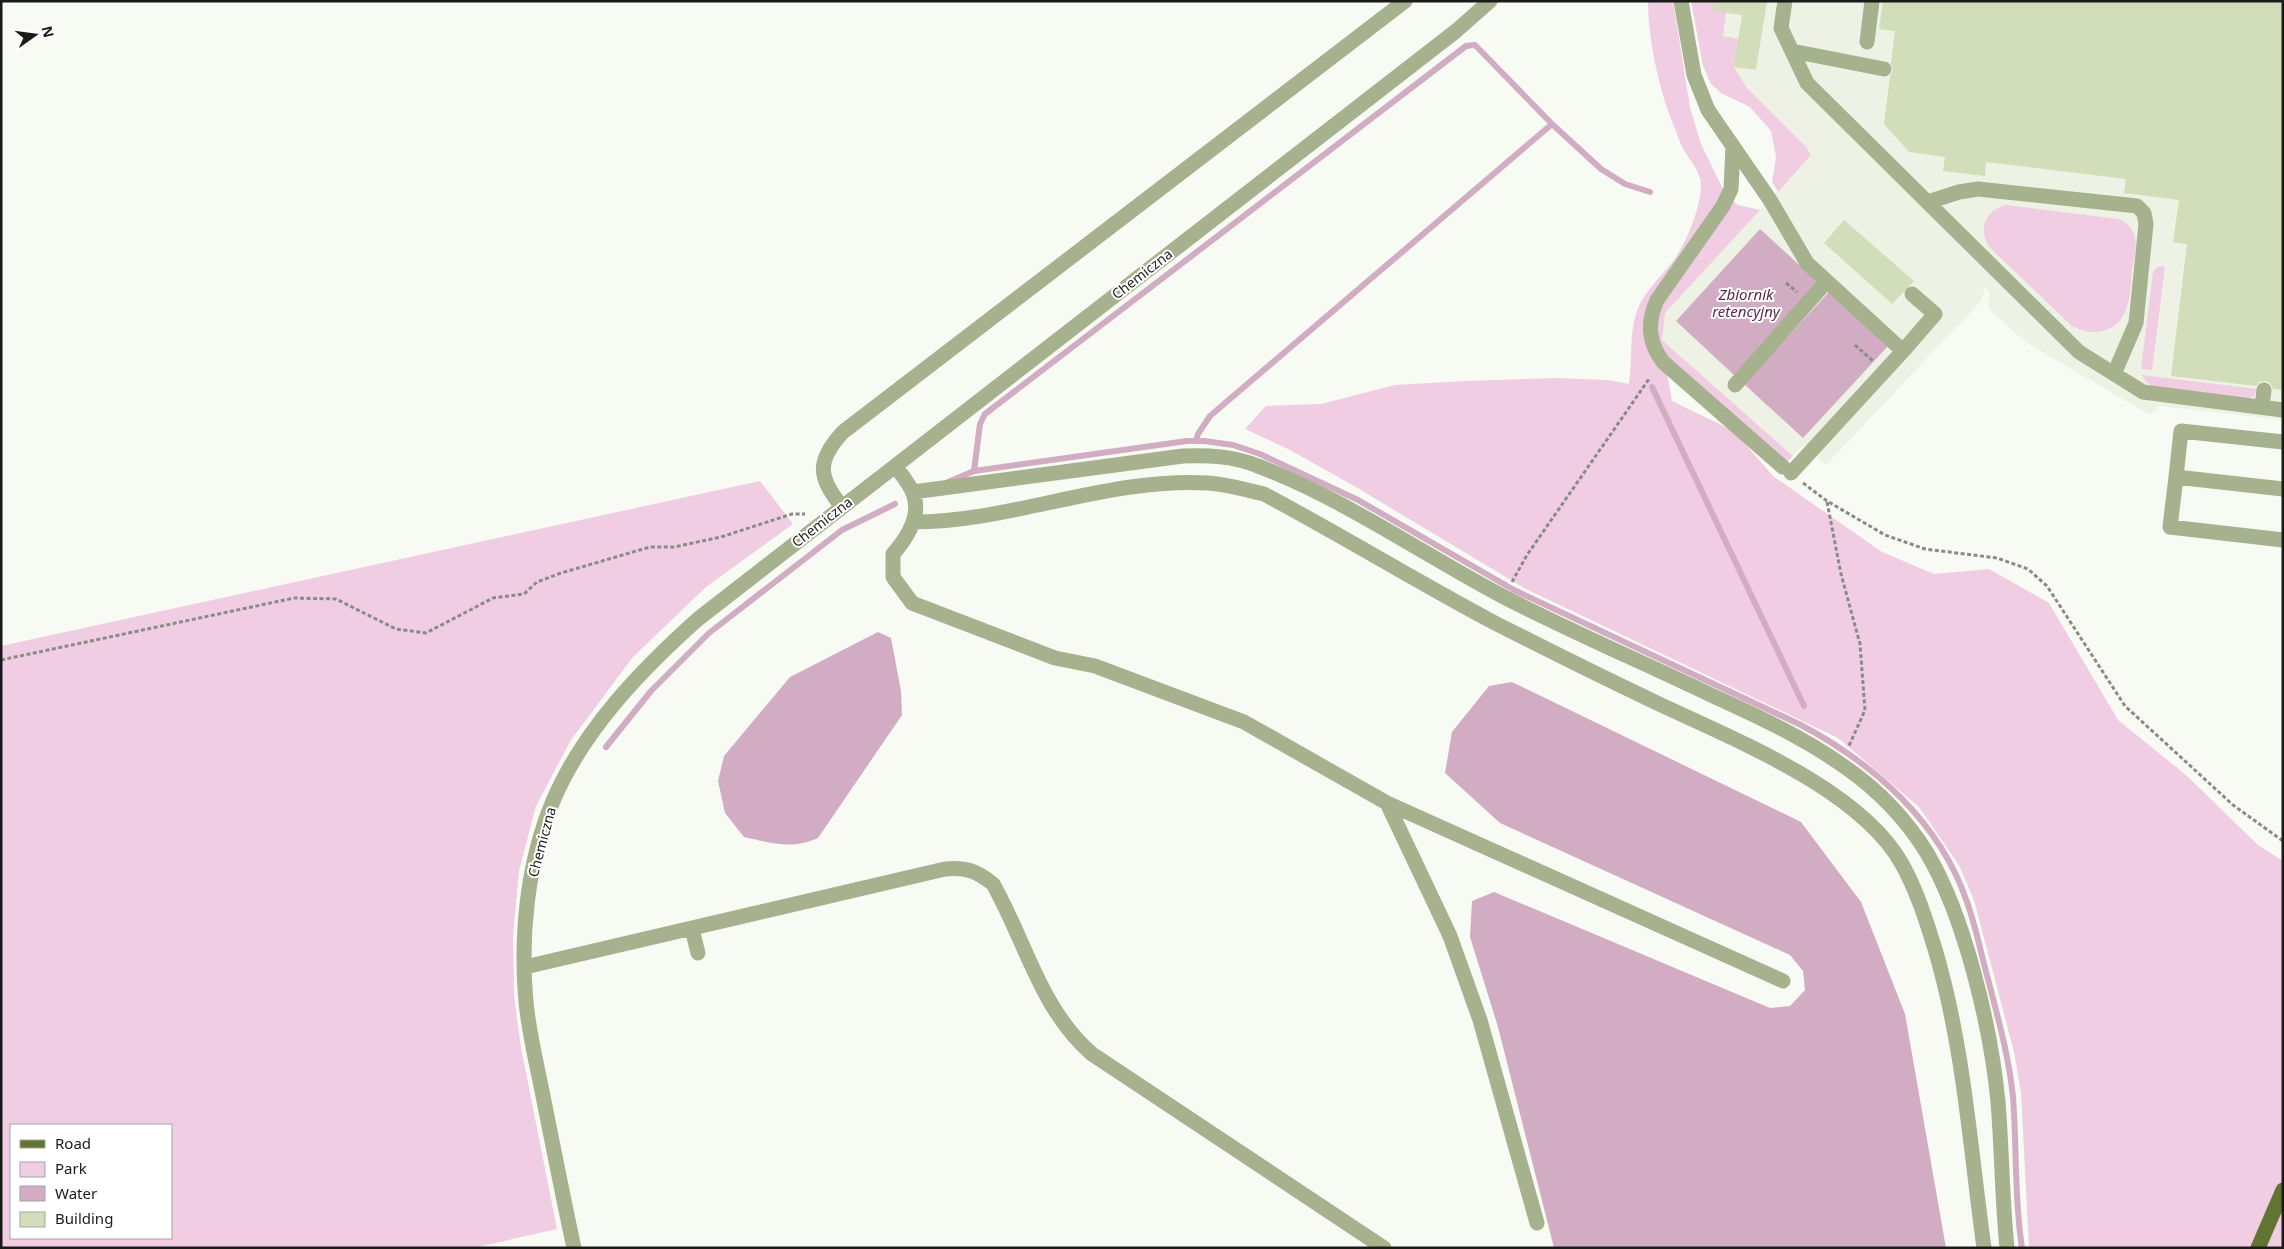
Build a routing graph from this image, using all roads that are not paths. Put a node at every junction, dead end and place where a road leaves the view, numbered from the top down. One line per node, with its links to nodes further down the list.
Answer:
1 (1405, 1): 24 (street)
2 (1490, 1): 20 (street, Chemiczna)
3 (1681, 1): 9 (street)
4 (1785, 1): 7 (street)
5 (1872, 1): 6 (street)
6 (1867, 42)
7 (1792, 51): 8 (street); 10 (street)
8 (1884, 69)
9 (1733, 147): 11 (street); 13 (street)
10 (1928, 202): 14 (street); 14 (street)
11 (1827, 281): 13 (street); 15 (street)
12 (1912, 294): 13 (street)
13 (1903, 351)
14 (2114, 374): 17 (street)
15 (1734, 385)
16 (2264, 390): 17 (street)
17 (2262, 407): 18 (street)
18 (2283, 410)
19 (2283, 442): 21 (street)
20 (895, 466): 23 (street); 24 (street, Chemiczna)
21 (2176, 477): 22 (street); 26 (street)
22 (2283, 489)
23 (913, 492): 25 (street); 37 (street)
24 (837, 511): 30 (street, Chemiczna)
25 (913, 522): 27 (street); 36 (street)
26 (2283, 540)
27 (1387, 803): 31 (street); 33 (street)
28 (692, 929): 29 (street); 30 (street); 35 (street)
29 (698, 953)
30 (525, 967): 34 (street, Chemiczna)
31 (1783, 981)
32 (2283, 1190): 38 (main road)
33 (1537, 1223)
34 (574, 1248)
35 (1384, 1248)
36 (1984, 1248)
37 (2007, 1248)
38 (2258, 1248)

